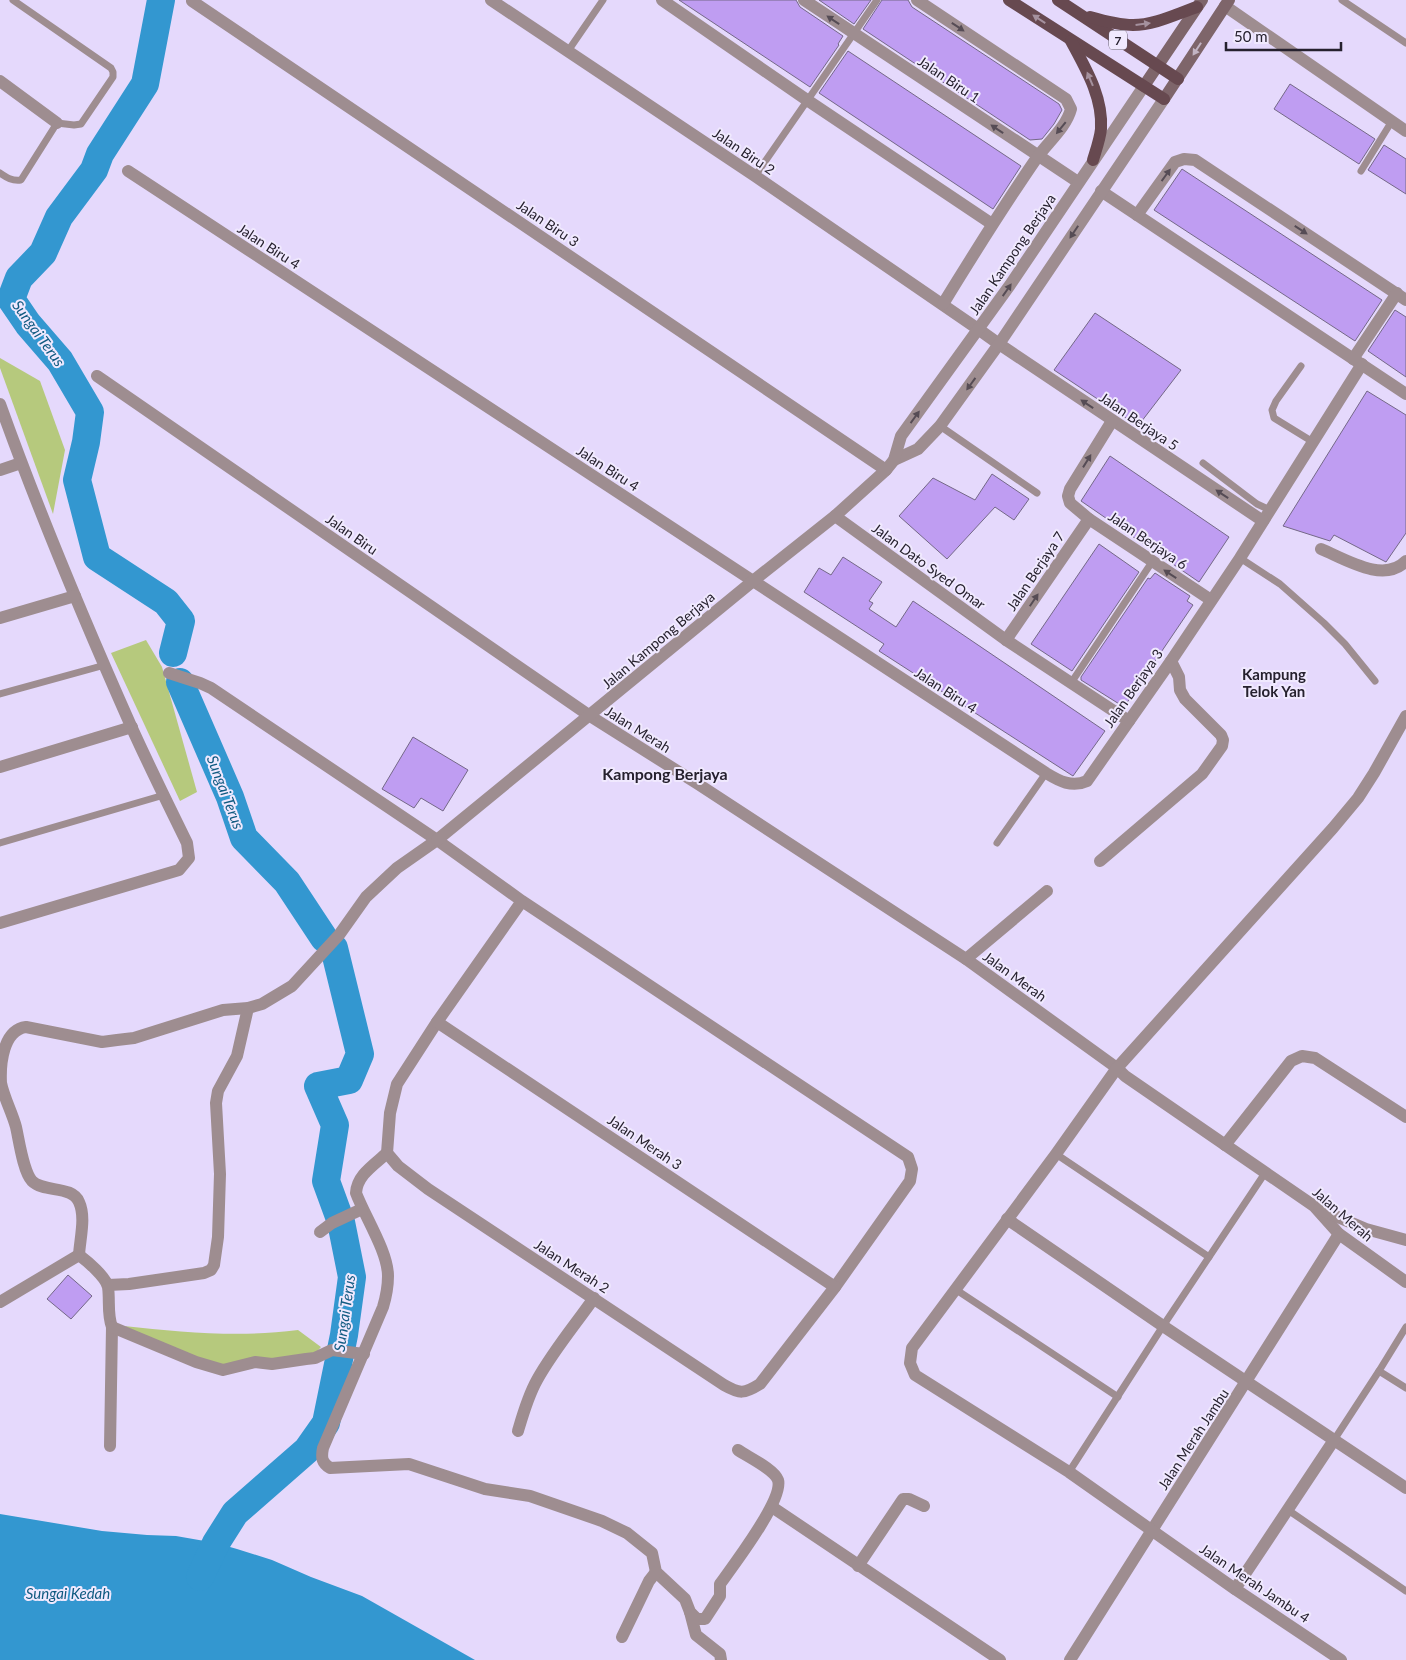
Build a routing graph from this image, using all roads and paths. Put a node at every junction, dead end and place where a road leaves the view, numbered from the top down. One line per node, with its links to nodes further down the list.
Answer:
1 (13, 0): 26 (lane)
2 (491, 0): 18 (street, Jalan Biru 2)
3 (603, 0): 18 (lane)
4 (662, 0): 24 (street)
5 (804, 0): 15 (street, Jalan Biru 1, one-way to 5)
6 (877, 0): 15 (lane)
7 (918, 0): 28 (street, one-way to 28)
8 (1009, 0): 16 (main road, 7, one-way to 8)
9 (1058, 0): 14 (main road, 7)
10 (1342, 0): 17 (lane)
11 (192, 1): 52 (street, Jalan Biru 3)
12 (1227, 3): 20 (main road, one-way to 20); 25 (street)
13 (1200, 4): 14 (main road, one-way to 13); 19 (main road, Jalan Kampong Berjaya)
14 (1078, 14): 19 (main road, 7)
15 (853, 33): 24 (lane); 28 (street, Jalan Biru 1, one-way to 15)
16 (1070, 39): 22 (main road, 7); 29 (main road, one-way to 16)
17 (1406, 43)
18 (568, 51): 33 (street, Jalan Biru 2)
19 (1158, 66): 20 (main road, 7); 22 (main road, Jalan Kampong Berjaya)
20 (1178, 79): 23 (main road)
21 (0, 81): 26 (street)
22 (1144, 86): 23 (main road, 7); 29 (street, Jalan Kampong Berjaya)
23 (1164, 99): 35 (street, Jalan Kampong Berjaya)
24 (806, 100): 33 (lane); 37 (street)
25 (1392, 121): 27 (street); 30 (lane)
26 (57, 123): 32 (lane)
27 (1406, 131)
28 (1038, 157): 34 (street, Jalan Biru 1); 37 (street)
29 (1093, 160): 34 (street, Jalan Kampong Berjaya)
30 (1361, 170)
31 (128, 171): 63 (street, Jalan Biru 4)
32 (0, 173)
33 (755, 176): 39 (street, Jalan Biru 2)
34 (1078, 182): 40 (street, Jalan Kampong Berjaya, one-way to 34)
35 (1102, 191): 36 (street); 41 (street, Jalan Kampong Berjaya, one-way to 41)
36 (1137, 215): 38 (street, one-way to 38); 42 (street)
37 (992, 224): 39 (street)
38 (1401, 296): 42 (street, Jalan Berjaya 3)
39 (943, 304): 40 (street, Jalan Biru 2)
40 (978, 330): 41 (street, Jalan Berjaya 5); 52 (street, Jalan Kampong Berjaya, one-way to 40)
41 (999, 344): 47 (street, Jalan Berjaya 5, one-way to 41); 48 (street, Jalan Kampong Berjaya, one-way to 48)
42 (1358, 361): 45 (street); 49 (street, Jalan Berjaya 3)
43 (1301, 366): 49 (lane)
44 (97, 376): 74 (street, Jalan Biru)
45 (1406, 394)
46 (0, 404): 50 (street)
47 (1112, 421): 57 (street, Jalan Berjaya 6, one-way to 47); 58 (street, Jalan Berjaya 5, one-way to 47)
48 (940, 426): 52 (street, Jalan Kampong Berjaya); 54 (lane)
49 (1313, 442): 55 (street, Jalan Berjaya 3)
50 (21, 463): 53 (street); 64 (street)
51 (1204, 463): 55 (lane)
52 (890, 465): 56 (street, Jalan Kampong Berjaya)
53 (0, 470)
54 (1037, 493)
55 (1270, 510): 58 (street, Jalan Berjaya 3)
56 (834, 516): 63 (street, Jalan Kampong Berjaya); 67 (street, Jalan Dato Syed Omar)
57 (1089, 519): 62 (street, Jalan Berjaya 6); 67 (street, Jalan Berjaya 7, one-way to 57)
58 (1263, 521): 60 (street, Jalan Berjaya 3)
59 (1321, 550): 61 (street)
60 (1240, 558): 65 (street, Jalan Berjaya 3); 71 (lane)
61 (1406, 561)
62 (1152, 562): 65 (street, Jalan Berjaya 6, one-way to 62); 72 (lane)
63 (753, 581): 74 (street, Jalan Kampong Berjaya); 79 (street, Jalan Biru 4)
64 (75, 596): 66 (street); 69 (street)
65 (1211, 600): 68 (street, Jalan Berjaya 3)
66 (0, 618)
67 (1006, 640): 72 (street, Jalan Dato Syed Omar)
68 (1171, 662): 76 (street, Jalan Berjaya 3); 85 (street)
69 (105, 665): 73 (lane); 77 (street)
70 (169, 673): 82 (street)
71 (1375, 681)
72 (1071, 683): 76 (street, Jalan Dato Syed Omar)
73 (0, 694)
74 (590, 716): 82 (street, Jalan Kampong Berjaya); 89 (street, Jalan Merah)
75 (1406, 716): 92 (street)
76 (1129, 721): 80 (street, Jalan Berjaya 3)
77 (132, 727): 78 (street); 81 (street)
78 (0, 767)
79 (1046, 774): 80 (street, Jalan Biru 4); 84 (lane)
80 (1074, 784)
81 (164, 795): 83 (lane); 88 (street)
82 (437, 840): 87 (street); 90 (street, Jalan Kampong Berjaya)
83 (0, 843)
84 (997, 843)
85 (1100, 861)
86 (1047, 891): 89 (street)
87 (522, 900): 91 (street); 108 (street, Jalan Merah 2)
88 (0, 924)
89 (966, 959): 92 (street, Jalan Merah)
90 (248, 1008): 104 (street, Jalan Kampong Berjaya); 107 (street)
91 (437, 1022): 95 (street); 108 (street, Jalan Merah 3)
92 (1117, 1068): 94 (street, Jalan Merah); 96 (street)
93 (1405, 1114): 94 (street)
94 (1225, 1145): 97 (street, Jalan Merah)
95 (387, 1153): 99 (street); 110 (street, Jalan Merah 2)
96 (1056, 1154): 100 (street); 105 (lane)
97 (1265, 1173): 98 (street, Jalan Merah); 105 (lane)
98 (1314, 1206): 102 (street, Jalan Merah); 103 (street)
99 (357, 1212): 101 (street); 115 (street)
100 (1007, 1219): 109 (street); 112 (street)
101 (320, 1232)
102 (1339, 1234): 106 (street, Jalan Merah); 117 (street, Jalan Merah Jambu)
103 (1406, 1240)
104 (78, 1255): 107 (street); 111 (street)
105 (1209, 1257): 112 (lane)
106 (1406, 1282)
107 (108, 1285): 113 (street)
108 (836, 1287): 110 (street, Jalan Merah 2)
109 (955, 1289): 119 (lane); 124 (street, Jalan Merah Jambu 4)
110 (594, 1298): 120 (street)
111 (0, 1302)
112 (1163, 1326): 117 (street); 119 (lane)
113 (112, 1327): 115 (street); 122 (street)
114 (1406, 1327): 116 (lane)
115 (359, 1353): 131 (street)
116 (1379, 1371): 118 (lane); 121 (lane)
117 (1247, 1382): 121 (street); 129 (street, Jalan Merah Jambu)
118 (1406, 1388)
119 (1118, 1397): 124 (lane)
120 (518, 1431)
121 (1334, 1440): 125 (street); 128 (street)
122 (110, 1446)
123 (738, 1450): 127 (street)
124 (1070, 1472): 129 (street, Jalan Merah Jambu 4)
125 (1406, 1488)
126 (924, 1506): 130 (street)
127 (772, 1507): 130 (street); 134 (street)
128 (1288, 1510): 132 (street); 133 (lane)
129 (1152, 1531): 132 (street, Jalan Merah Jambu 4); 138 (street, Jalan Merah Jambu)
130 (858, 1566): 137 (street)
131 (656, 1572): 134 (street); 135 (street)
132 (1236, 1589): 139 (street, Jalan Merah Jambu 4)
133 (1406, 1591)
134 (690, 1612): 136 (street)
135 (622, 1637)
136 (721, 1660)
137 (1000, 1660)
138 (1070, 1660)
139 (1341, 1660)

